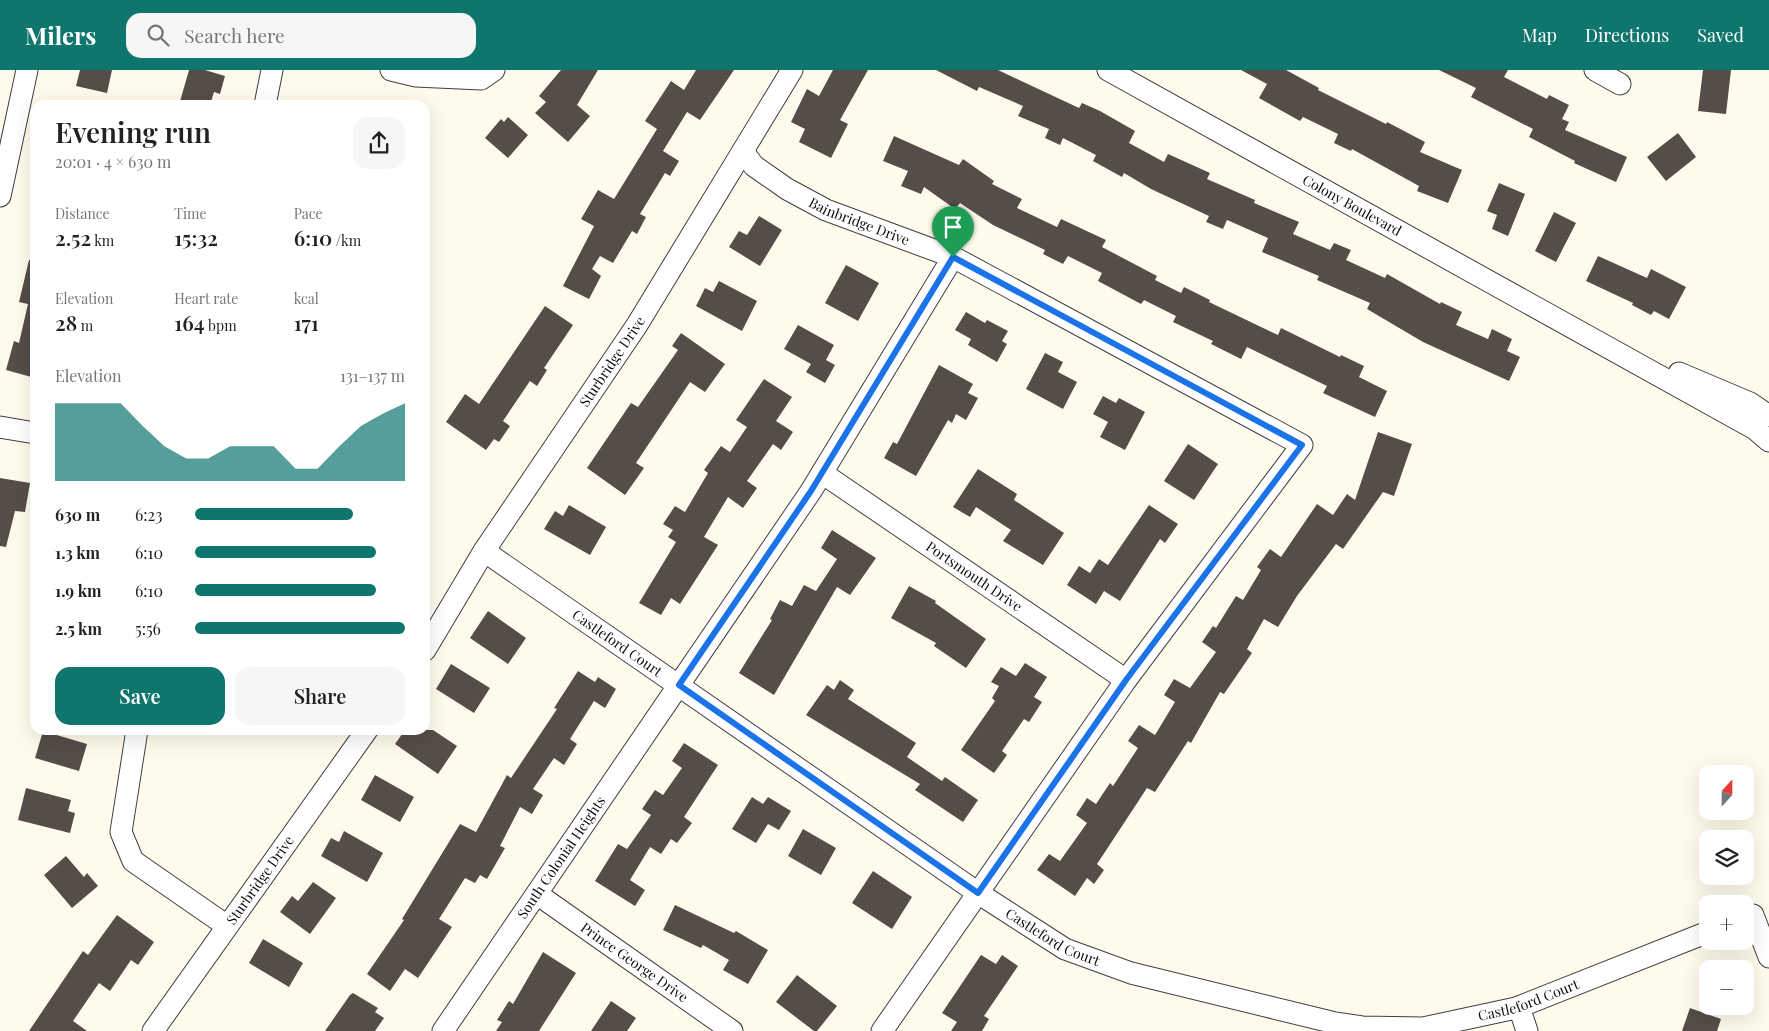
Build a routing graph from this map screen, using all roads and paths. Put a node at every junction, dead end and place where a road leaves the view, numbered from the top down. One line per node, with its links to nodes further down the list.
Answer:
1 (27, 70): 11 (street)
2 (272, 70): 9 (street)
3 (391, 70): 4 (street)
4 (494, 70)
5 (792, 70): 10 (street, Sturbridge Drive)
6 (1108, 70): 13 (street, Colony Boulevard)
7 (1595, 70): 8 (street)
8 (1620, 84)
9 (265, 100)
10 (744, 153): 12 (street, Bainbridge Drive); 19 (street, Sturbridge Drive)
11 (0, 196)
12 (953, 257): 18 (street, South Colonial Heights); 21 (street, Bainbridge Drive)
13 (1596, 341): 14 (street, Colony Boulevard); 17 (street, Colony Boulevard)
14 (1769, 416)
15 (0, 427): 16 (street)
16 (30, 432)
17 (1769, 441)
18 (822, 473): 21 (street, Portsmouth Drive); 22 (street, South Colonial Heights)
19 (484, 551): 20 (street, Sturbridge Drive); 22 (street, Castleford Court)
20 (430, 642)
21 (1126, 680): 25 (street)
22 (679, 685): 25 (street, Castleford Court); 26 (street, South Colonial Heights)
23 (136, 735): 28 (street)
24 (364, 735): 28 (street, Sturbridge Drive)
25 (978, 893): 31 (street, Castleford Court); 35 (street)
26 (537, 894): 33 (street, South Colonial Heights); 34 (street, Prince George Drive)
27 (1756, 913): 30 (street)
28 (227, 926): 32 (street, Sturbridge Drive)
29 (1699, 936): 31 (street, Castleford Court)
30 (1769, 956)
31 (1519, 1006): 36 (street)
32 (153, 1031)
33 (443, 1031)
34 (732, 1031)
35 (882, 1031)
36 (1526, 1031)

